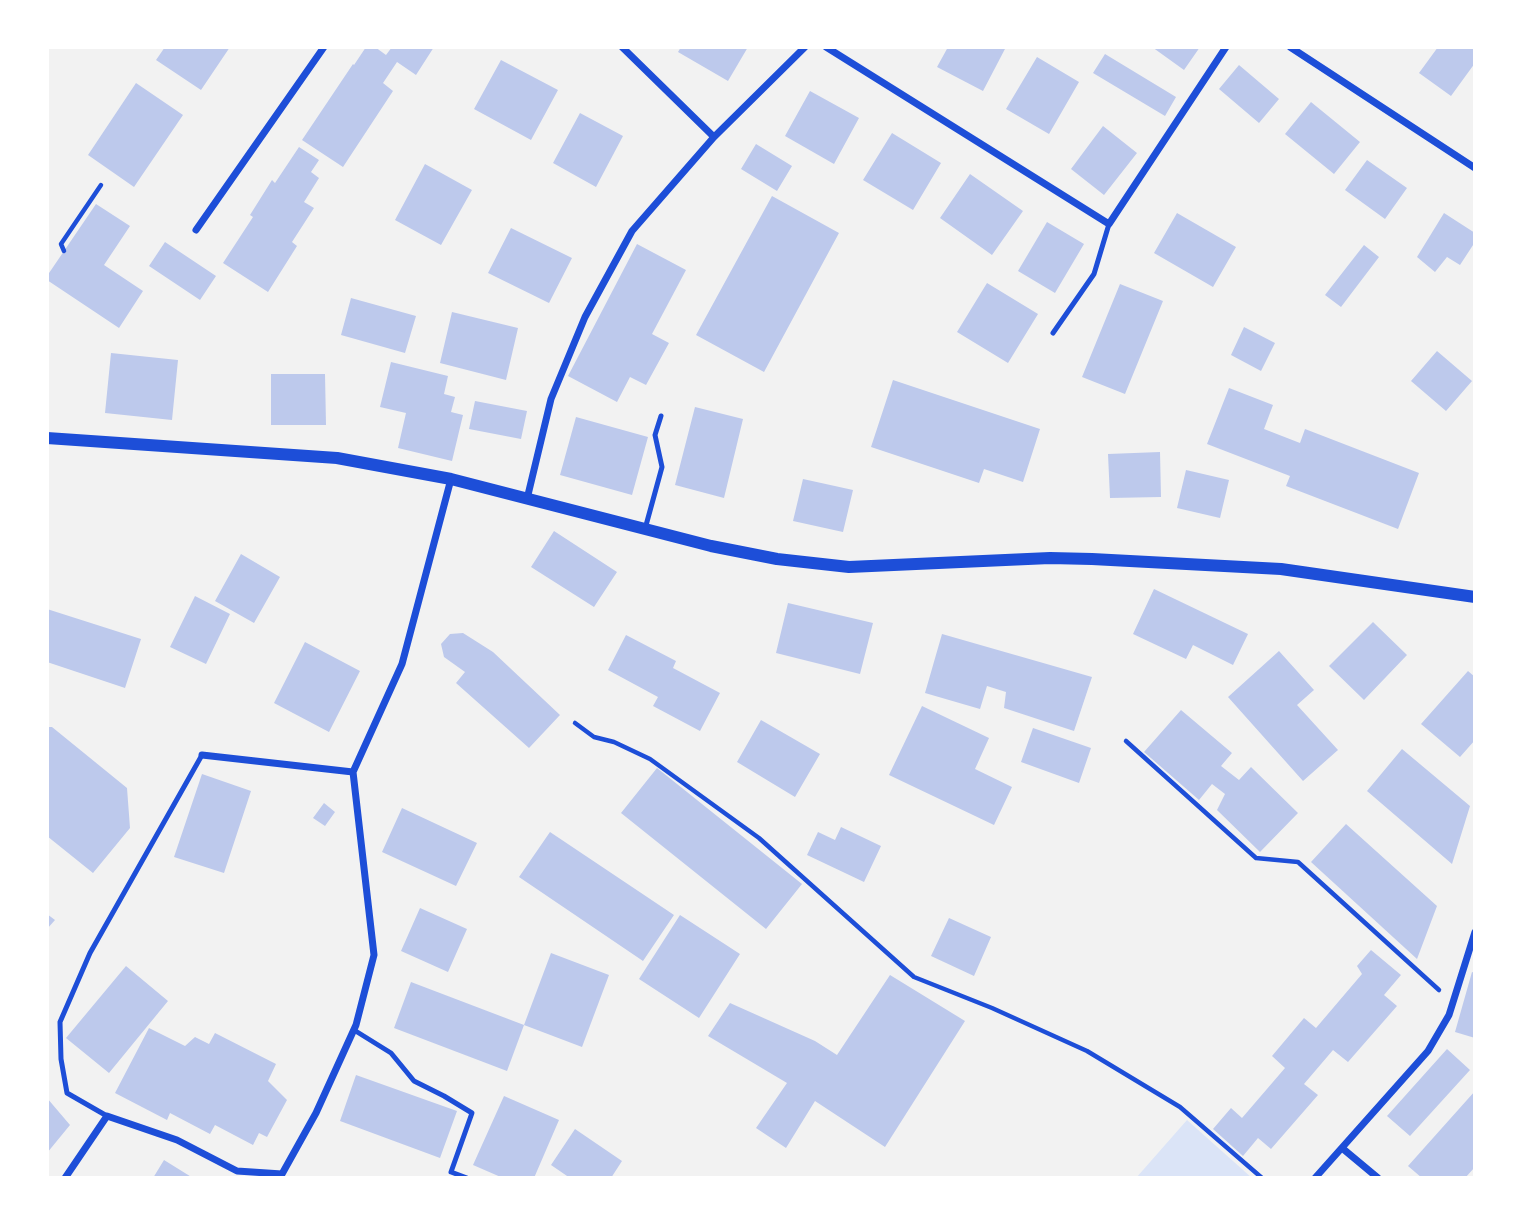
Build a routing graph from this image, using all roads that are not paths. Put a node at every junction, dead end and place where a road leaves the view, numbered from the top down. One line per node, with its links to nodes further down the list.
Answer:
1 (324, 47): 10 (street)
2 (622, 47): 7 (street)
3 (805, 47): 7 (street)
4 (826, 47): 9 (street)
5 (1226, 47): 9 (street)
6 (1295, 48): 8 (street)
7 (714, 137): 15 (street)
8 (1475, 168)
9 (1109, 224): 11 (lane)
10 (195, 230)
11 (1053, 333)
12 (661, 416): 16 (lane)
13 (47, 438): 14 (street)
14 (451, 479): 15 (street); 19 (street)
15 (527, 499): 16 (street)
16 (645, 529): 17 (street)
17 (1475, 597)
18 (202, 755): 19 (street); 22 (lane)
19 (353, 772): 21 (street)
20 (1475, 932): 23 (street)
21 (354, 1030): 22 (street); 25 (lane)
22 (107, 1116): 24 (street)
23 (1342, 1148): 26 (street); 27 (street)
24 (65, 1178)
25 (467, 1178)
26 (1314, 1178)
27 (1378, 1178)

